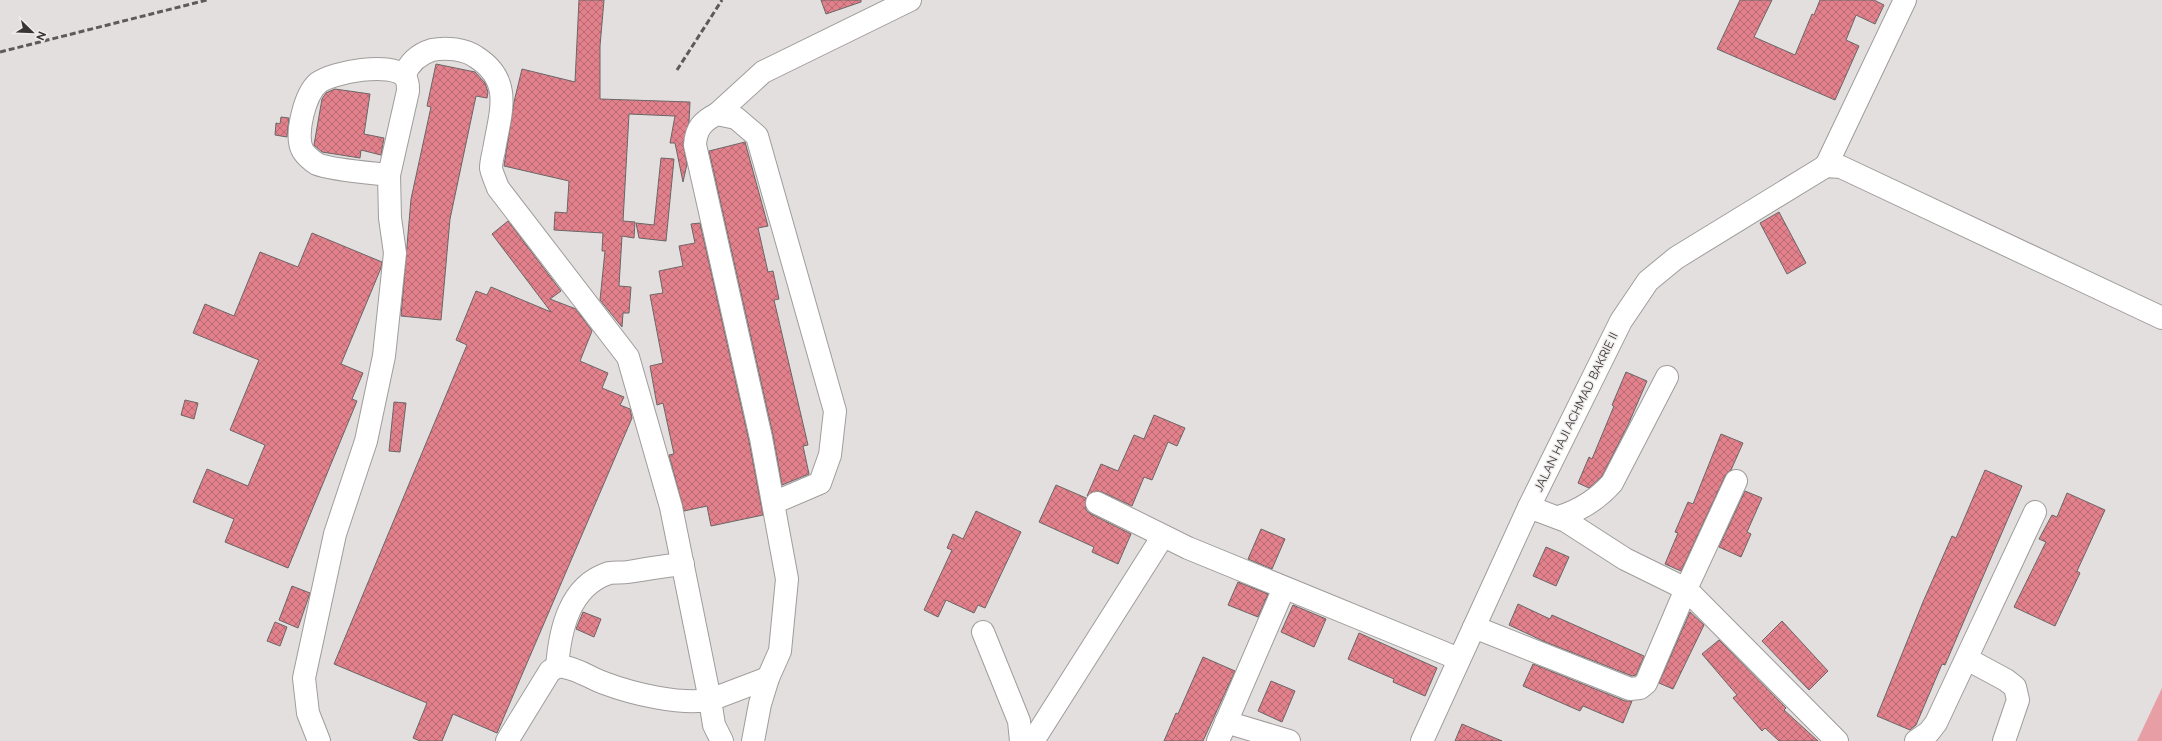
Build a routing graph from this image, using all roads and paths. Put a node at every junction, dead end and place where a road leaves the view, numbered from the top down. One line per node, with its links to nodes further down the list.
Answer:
1 (910, 0): 4 (street)
2 (1905, 0): 5 (street)
3 (404, 76): 6 (street); 6 (street); 16 (street)
4 (717, 114): 10 (street); 10 (street)
5 (1826, 166): 7 (street); 12 (street, JALAN HAJI ACHMAD BAKRIE II)
6 (389, 175): 27 (street)
7 (2162, 318)
8 (1667, 377): 14 (street)
9 (1736, 481): 18 (street)
10 (773, 503): 24 (street)
11 (1097, 503): 15 (street)
12 (1529, 506): 14 (street); 19 (street, JALAN HAJI ACHMAD BAKRIE II)
13 (2035, 512): 21 (street)
14 (1559, 518): 18 (street)
15 (1163, 536): 17 (street); 32 (street)
16 (683, 564): 23 (street); 25 (street)
17 (1284, 588): 22 (street); 26 (street)
18 (1686, 589): 19 (street); 35 (street)
19 (1474, 627): 22 (street, JALAN HAJI ACHMAD BAKRIE II)
20 (983, 632): 31 (street)
21 (1967, 658): 36 (street); 37 (street)
22 (1458, 659): 34 (street, JALAN HAJI ACHMAD BAKRIE II)
23 (557, 667): 25 (street); 28 (street)
24 (768, 678): 25 (street); 30 (street)
25 (710, 700): 29 (street)
26 (1222, 732): 33 (street)
27 (319, 741)
28 (507, 741)
29 (722, 741)
30 (753, 741)
31 (1021, 741)
32 (1033, 741)
33 (1289, 741)
34 (1422, 741)
35 (1837, 741)
36 (1916, 741)
37 (2004, 741)

